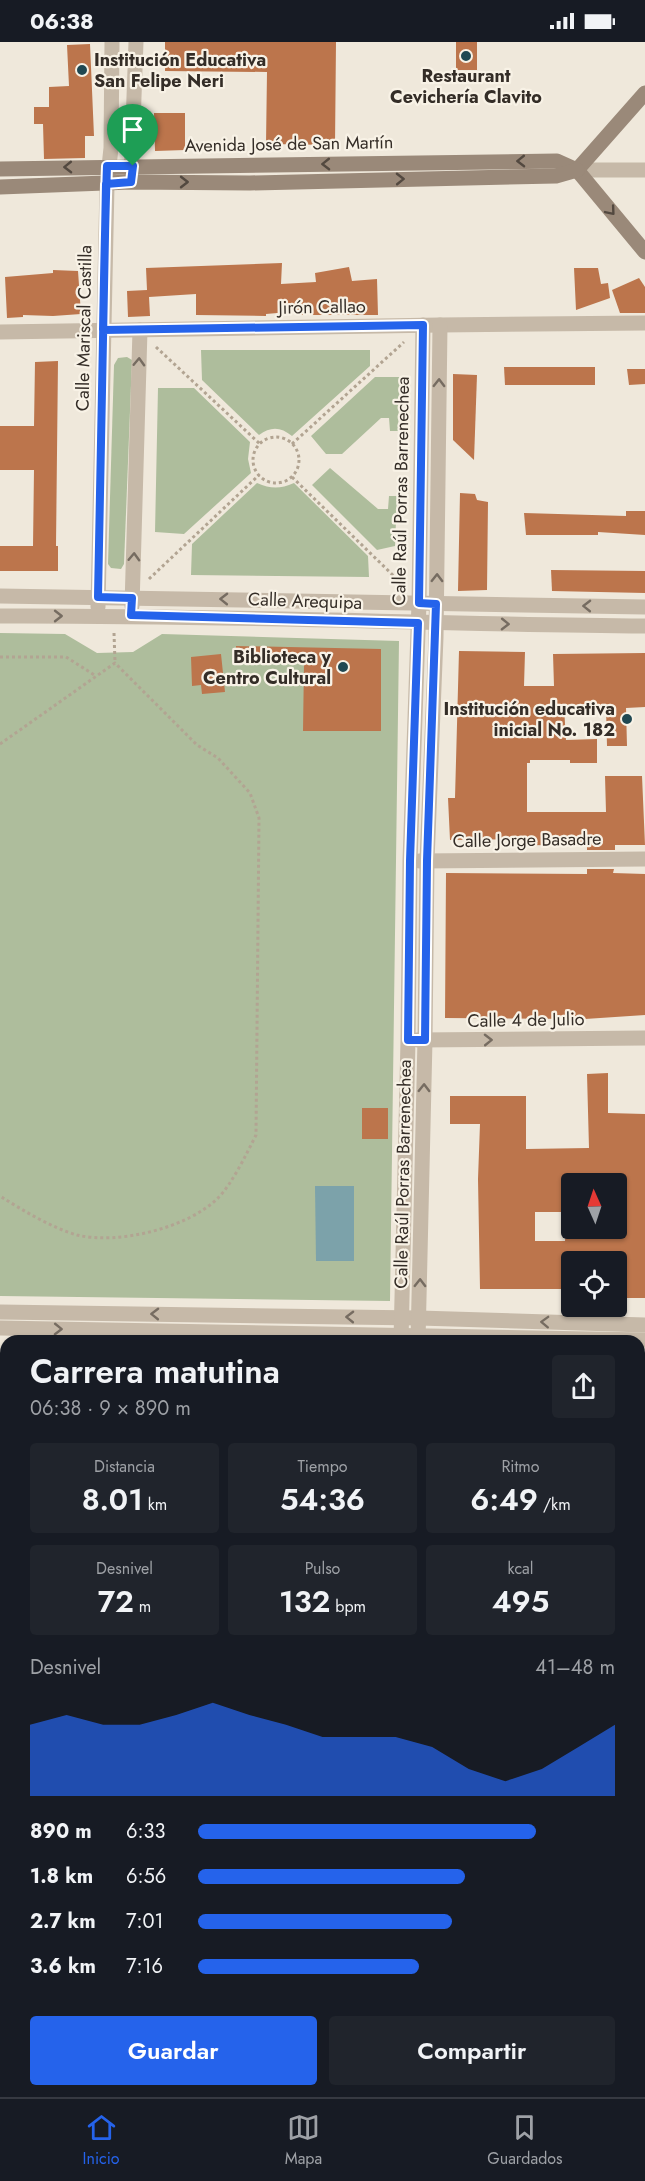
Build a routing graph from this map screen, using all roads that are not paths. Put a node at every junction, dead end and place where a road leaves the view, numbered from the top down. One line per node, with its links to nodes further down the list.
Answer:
1 (112, 42): 4 (street, Calle Mariscal Castilla)
2 (136, 42): 5 (street)
3 (645, 93): 7 (main road)
4 (107, 166): 5 (main road, Avenida José de San Martín); 6 (main road, Avenida José de San Martín, one-way to 6); 10 (street, Calle Mariscal Castilla)
5 (133, 166): 7 (main road, Avenida José de San Martín, one-way to 5); 9 (street)
6 (0, 169)
7 (577, 170): 8 (street, Avenida José de San Martín); 9 (main road, Avenida José de San Martín, one-way to 7); 12 (main road, one-way to 12)
8 (645, 170)
9 (131, 182): 10 (main road, Avenida José de San Martín)
10 (106, 184): 11 (main road, Avenida José de San Martín); 16 (street, Calle Mariscal Castilla)
11 (0, 187)
12 (645, 252)
13 (645, 323): 15 (street, Jirón Callao)
14 (423, 325): 15 (street, Jirón Callao); 18 (street, Jirón Callao); 22 (street, Calle Raúl Porras Barrenechea)
15 (440, 325): 23 (street, Calle Raúl Porras Barrenechea, one-way to 15)
16 (103, 330): 17 (street, Jirón Callao); 18 (street, Jirón Callao); 20 (street, Calle Mariscal Castilla)
17 (0, 332)
18 (146, 336): 21 (street, one-way to 18)
19 (0, 596): 20 (street, Calle Arequipa)
20 (98, 597): 21 (street, Calle Arequipa); 27 (street, Calle Mariscal Castilla)
21 (132, 598): 22 (street, Calle Arequipa, one-way to 21); 25 (street)
22 (419, 603): 23 (street, Calle Arequipa); 28 (street, Calle Raúl Porras Barrenechea)
23 (436, 604): 24 (street, Calle Arequipa, one-way to 23); 29 (street, Calle Raúl Porras Barrenechea)
24 (645, 607)
25 (131, 615): 27 (street, Calle Arequipa); 28 (street, Calle Arequipa)
26 (0, 616): 27 (street, Calle Arequipa, one-way to 27)
27 (97, 616)
28 (418, 623): 29 (street, Calle Arequipa); 32 (street, Calle Raúl Porras Barrenechea)
29 (436, 624): 30 (street, Calle Arequipa, one-way to 30); 33 (street, Calle Raúl Porras Barrenechea)
30 (645, 626)
31 (645, 859): 33 (street, Calle Jorge Basadre)
32 (410, 861): 33 (street, Calle Jorge Basadre); 35 (street, Calle Raúl Porras Barrenechea)
33 (427, 861): 36 (street, Calle Raúl Porras Barrenechea)
34 (645, 1038): 36 (street, Calle 4 de Julio, one-way to 34)
35 (408, 1040): 36 (street, Calle 4 de Julio); 39 (street, Calle Raúl Porras Barrenechea)
36 (425, 1040): 40 (street, Calle Raúl Porras Barrenechea, one-way to 36)
37 (0, 1312): 38 (street, one-way to 37)
38 (203, 1315): 39 (street, one-way to 38); 44 (street)
39 (401, 1318): 40 (street); 45 (street, Calle Raúl Porras Barrenechea)
40 (419, 1318): 41 (street, one-way to 40); 46 (street, Calle Raúl Porras Barrenechea)
41 (645, 1325)
42 (0, 1328): 43 (street, one-way to 43)
43 (178, 1335)
44 (203, 1335)
45 (401, 1335)
46 (418, 1335)

